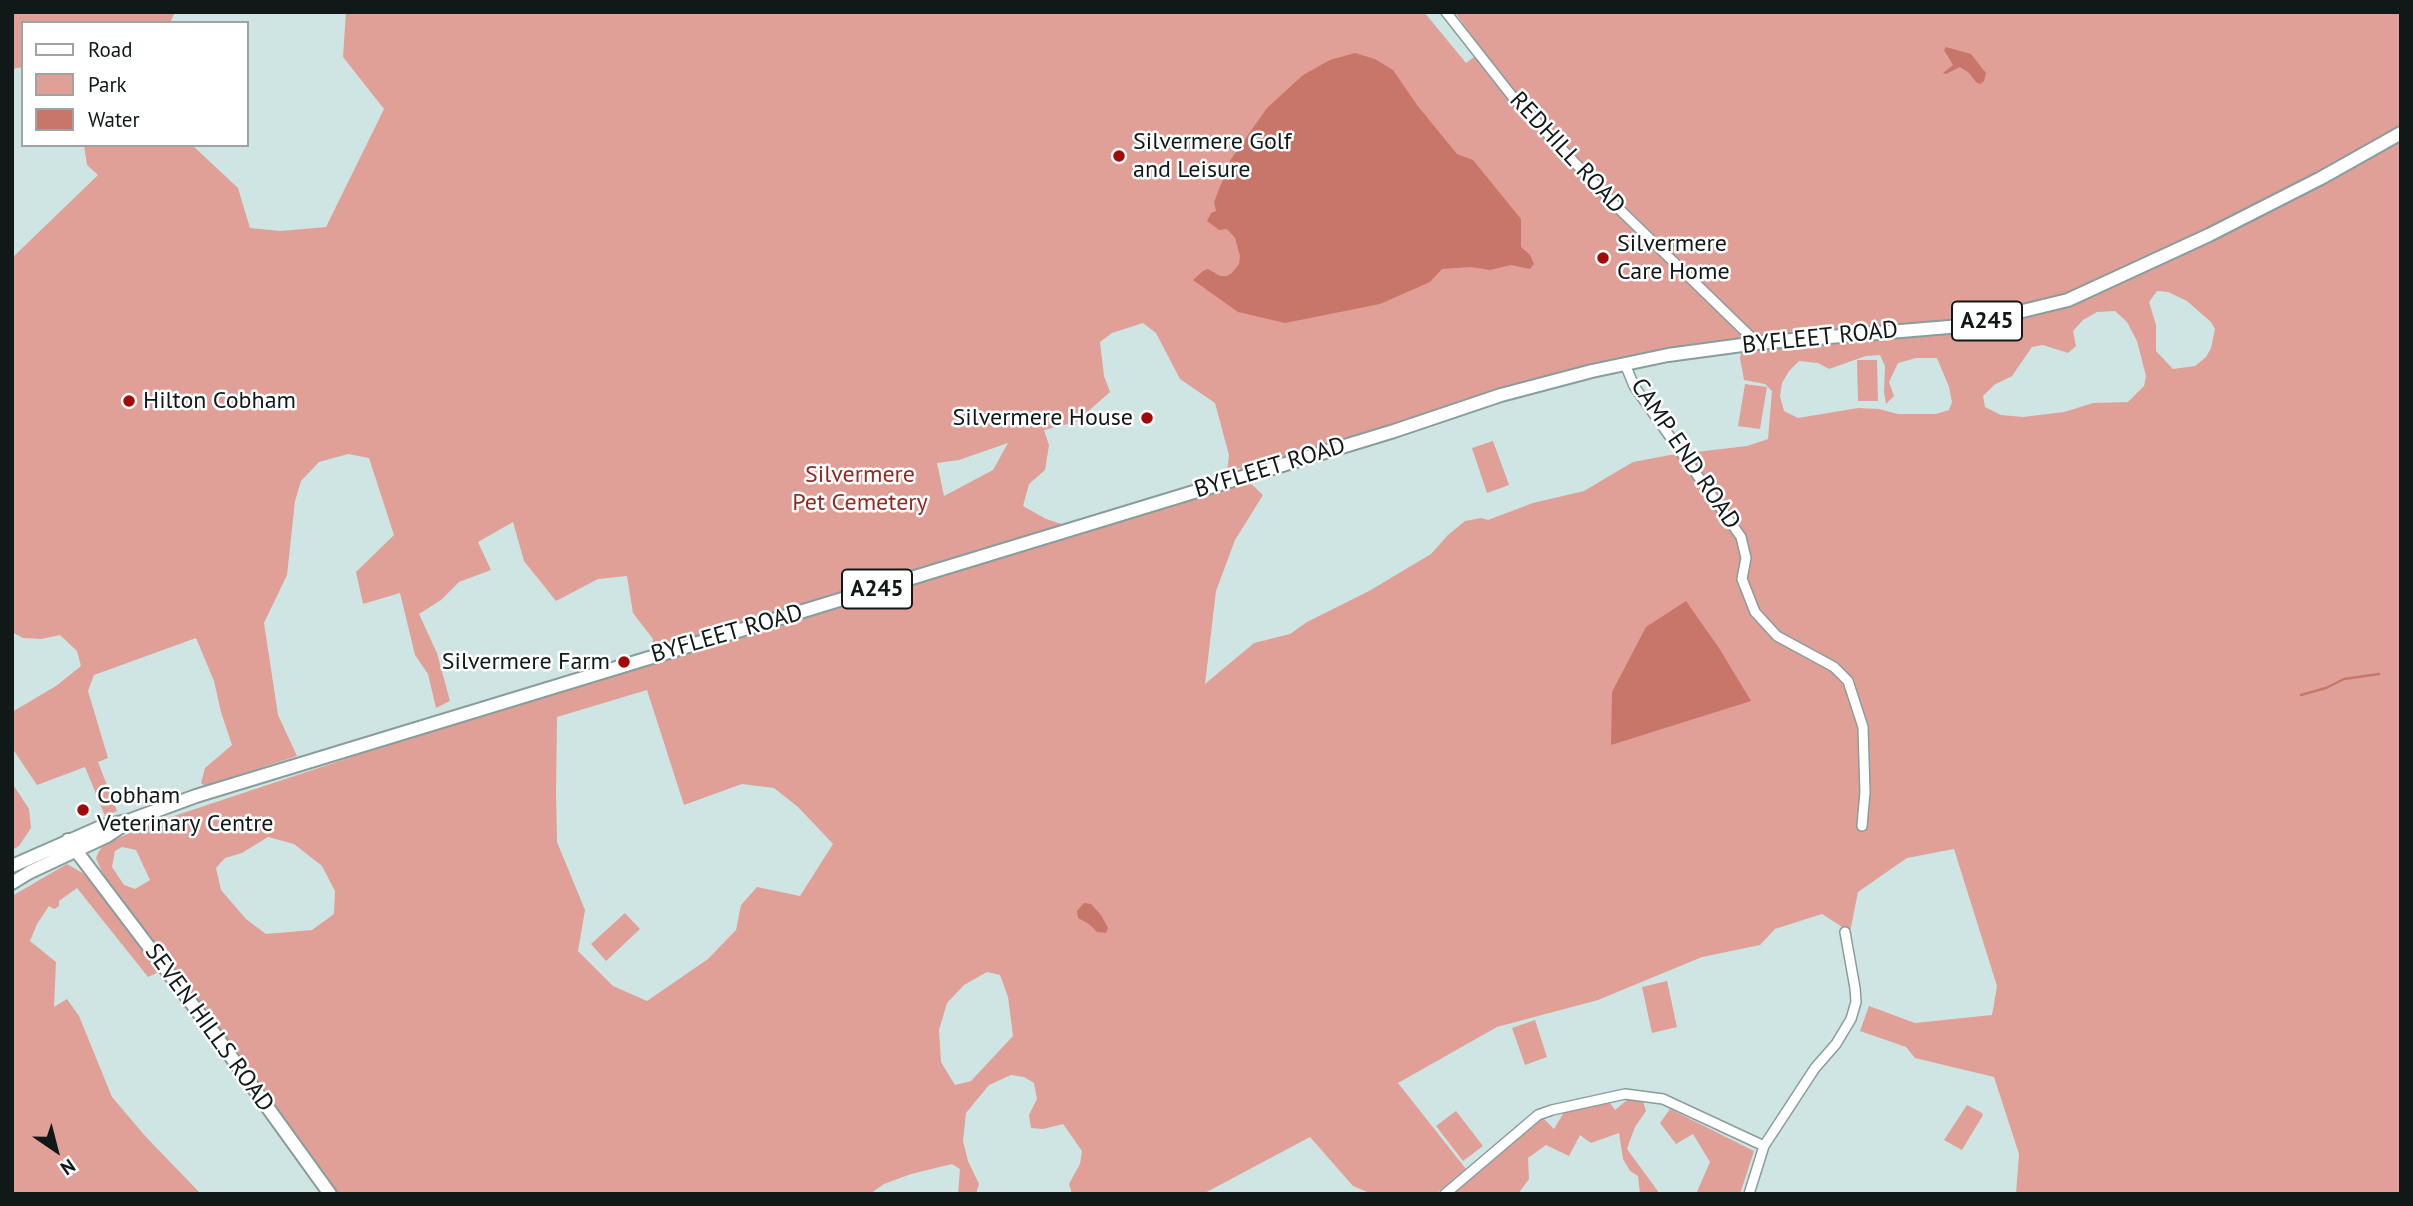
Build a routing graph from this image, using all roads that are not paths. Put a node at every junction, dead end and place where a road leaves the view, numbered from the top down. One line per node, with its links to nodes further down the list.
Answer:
1 (1446, 12): 3 (street, REDHILL ROAD)
2 (2401, 133): 3 (main road, BYFLEET ROAD / A245)
3 (1757, 343): 4 (main road, BYFLEET ROAD / A245)
4 (1625, 364): 5 (street, CAMP END ROAD); 6 (main road, BYFLEET ROAD / A245)
5 (1862, 826)
6 (70, 848): 7 (main road, BYFLEET ROAD / A245); 8 (main road, BYFLEET ROAD / A245); 11 (main road, SEVEN HILLS ROAD)
7 (12, 866)
8 (12, 883)
9 (1845, 932): 10 (street)
10 (1764, 1146): 12 (street); 13 (street)
11 (330, 1194)
12 (1445, 1194)
13 (1749, 1194)

